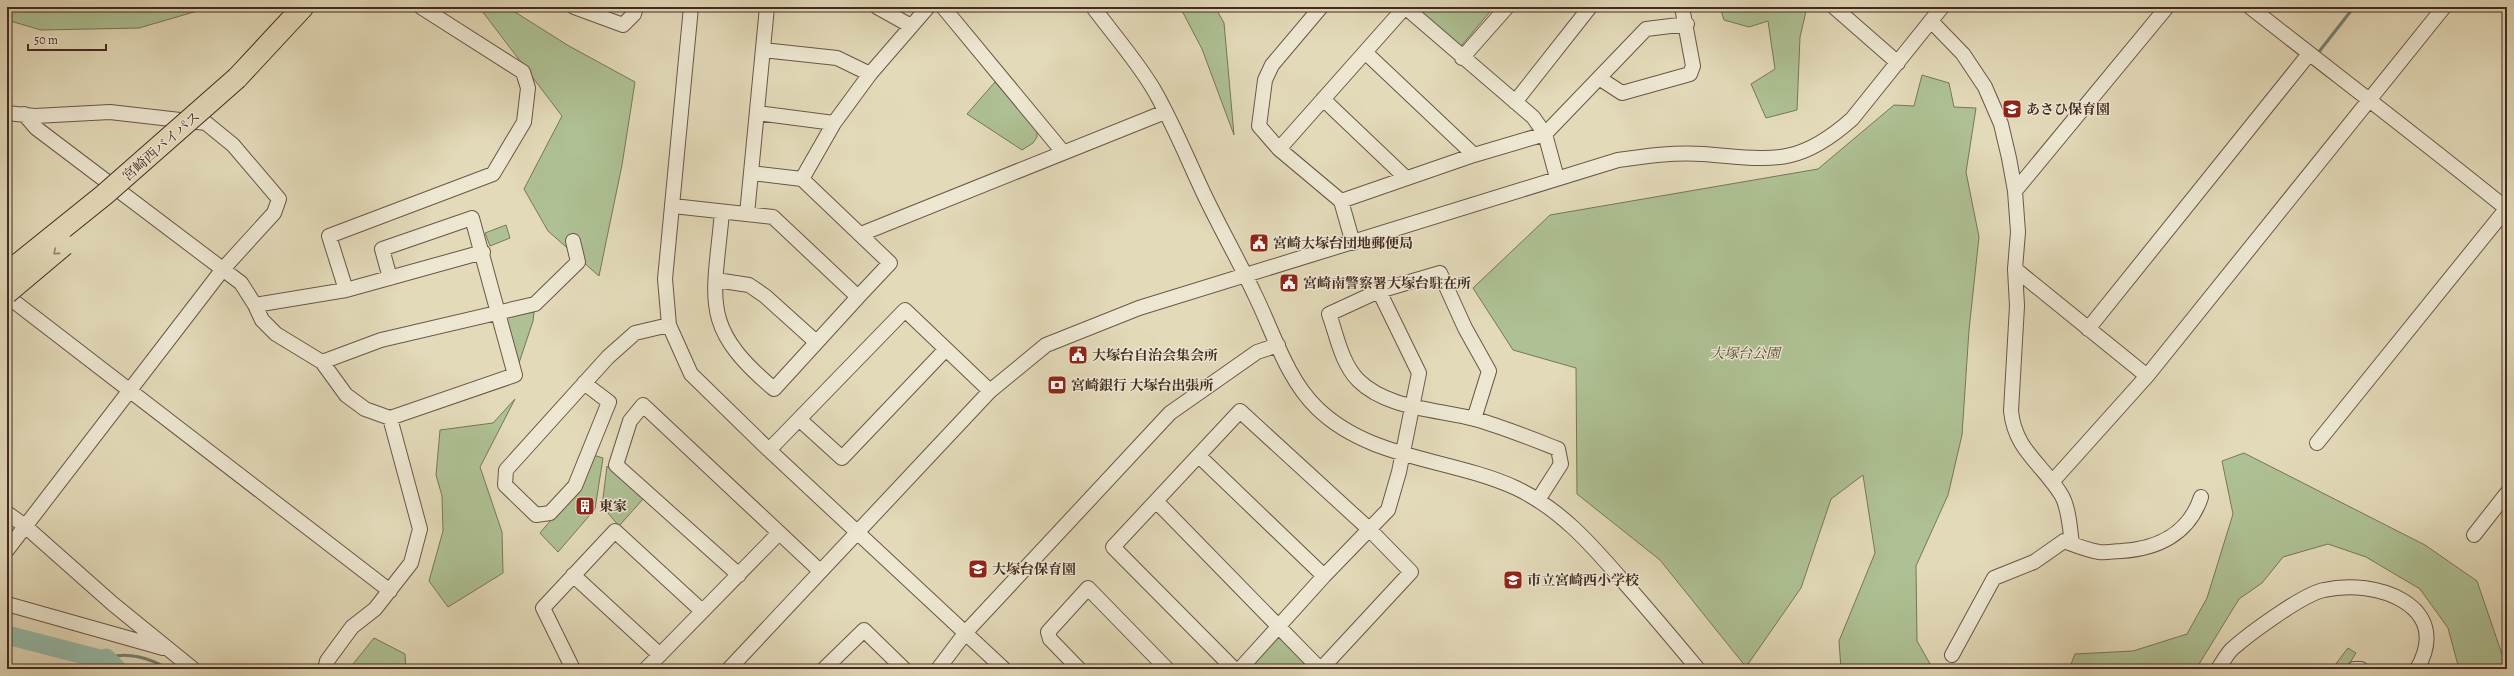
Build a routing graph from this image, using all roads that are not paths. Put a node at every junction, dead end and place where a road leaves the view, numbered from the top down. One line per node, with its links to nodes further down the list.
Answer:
1 (293, 7): 31 (highway, 宮崎西バイパス)
2 (303, 7): 31 (highway, 宮崎西バイパス)
3 (421, 7): 67 (street)
4 (574, 7): 5 (street)
5 (636, 7)
6 (691, 7): 52 (street)
7 (767, 7): 25 (street)
8 (877, 7): 24 (street)
9 (928, 7): 24 (street)
10 (943, 7): 44 (street)
11 (1093, 7): 36 (street)
12 (1405, 7): 26 (street); 28 (street)
13 (1507, 7): 28 (street)
14 (1590, 7): 35 (street)
15 (1682, 7): 23 (street)
16 (1834, 7): 29 (street)
17 (1942, 7): 22 (street)
18 (2167, 7): 50 (street)
19 (2250, 7): 27 (street)
20 (2444, 7): 34 (street)
21 (1315, 9): 43 (street)
22 (1931, 21): 29 (street); 50 (street)
23 (1687, 24): 32 (street); 32 (street)
24 (911, 26): 30 (street)
25 (763, 50): 30 (street); 38 (street)
26 (1366, 52): 33 (street); 45 (street)
27 (2309, 54): 34 (street); 74 (street)
28 (1462, 58): 35 (street)
29 (1898, 63): 48 (street)
30 (870, 74): 41 (street)
31 (235, 76): 40 (highway, 宮崎西バイパス, bridge); 60 (highway, 宮崎西バイパス)
32 (1599, 78): 42 (street)
33 (1323, 99): 43 (street); 47 (street)
34 (2369, 101): 53 (street); 79 (street)
35 (1515, 102): 42 (street)
36 (1165, 112): 44 (street); 64 (street)
37 (7, 113): 39 (street)
38 (757, 113): 41 (street); 46 (street)
39 (24, 114): 61 (street); 61 (street)
40 (194, 117): 63 (highway, 宮崎西バイパス, bridge); 69 (highway, one-way to 69, bridge)
41 (834, 123): 49 (street)
42 (1545, 134): 45 (street); 48 (street)
43 (1280, 149): 51 (street)
44 (1063, 152): 56 (street)
45 (1474, 155): 47 (street)
46 (752, 174): 49 (street); 55 (street)
47 (1406, 178): 51 (street)
48 (1557, 178): 58 (street)
49 (802, 179): 56 (street)
50 (2015, 191): 62 (street)
51 (1341, 201): 58 (street)
52 (673, 206): 54 (street); 73 (street)
53 (2507, 208): 87 (street)
54 (722, 212): 55 (street); 66 (street)
55 (747, 214): 70 (street)
56 (861, 234): 70 (street)
57 (573, 241): 72 (street)
58 (1353, 242): 64 (street)
59 (483, 252): 65 (street); 65 (street); 72 (street)
60 (7, 266)
61 (223, 269): 71 (street); 81 (street)
62 (2015, 269): 74 (street); 91 (street)
63 (7, 273)
64 (1246, 276): 76 (street); 82 (street)
65 (390, 278): 67 (street)
66 (716, 280): 75 (street); 75 (street)
67 (346, 290): 71 (street)
68 (1379, 291): 83 (street); 83 (street); 86 (street)
69 (7, 295): 81 (street)
70 (858, 297): 75 (street)
71 (255, 305): 78 (street)
72 (499, 312): 78 (street); 84 (street)
73 (669, 325): 80 (street); 88 (street)
74 (2088, 329): 79 (street)
75 (815, 341)
76 (1278, 345): 89 (street); 112 (street)
77 (946, 349): 82 (street); 85 (street); 85 (street)
78 (322, 362): 84 (street)
79 (2147, 376): 91 (street)
80 (584, 383): 80 (street)
81 (129, 391): 97 (street); 108 (street)
82 (990, 391): 100 (street)
83 (1412, 407): 86 (street); 89 (street)
84 (390, 418): 108 (street)
85 (799, 418): 88 (street)
86 (1474, 419): 94 (street)
87 (2317, 443)
88 (769, 450): 100 (street)
89 (1402, 453): 94 (street); 98 (street)
90 (1199, 456): 95 (street); 98 (street); 107 (street)
91 (2052, 482): 102 (street)
92 (2507, 492): 101 (street)
93 (2201, 497): 102 (street)
94 (1538, 500): 130 (street)
95 (1156, 501): 111 (street); 127 (street)
96 (7, 513): 97 (street)
97 (25, 526): 103 (street); 113 (street)
98 (1370, 530): 107 (street); 129 (street)
99 (779, 533): 104 (street); 106 (street); 106 (street)
100 (859, 533): 104 (street); 112 (street)
101 (2474, 535)
102 (2072, 544): 115 (street)
103 (7, 550)
104 (820, 571): 121 (street)
105 (573, 575): 110 (street); 114 (street); 119 (street)
106 (739, 575): 110 (street)
107 (1324, 576): 111 (street)
108 (390, 591): 118 (street)
109 (7, 604): 113 (street)
110 (702, 611): 114 (street)
111 (1278, 628): 128 (street); 129 (street)
112 (966, 632): 123 (street); 124 (street)
113 (171, 650): 117 (street)
114 (660, 654): 120 (street)
115 (1952, 655)
116 (828, 668): 122 (street)
117 (193, 669)
118 (325, 669)
119 (573, 669)
120 (646, 669)
121 (729, 669)
122 (904, 669)
123 (938, 669)
124 (1004, 669)
125 (1079, 669): 126 (street)
126 (1167, 669)
127 (1234, 669)
128 (1240, 669)
129 (1320, 669)
130 (1698, 669)
131 (2218, 669): 134 (street)
132 (2354, 669): 133 (street)
133 (2361, 669)
134 (2417, 669)

